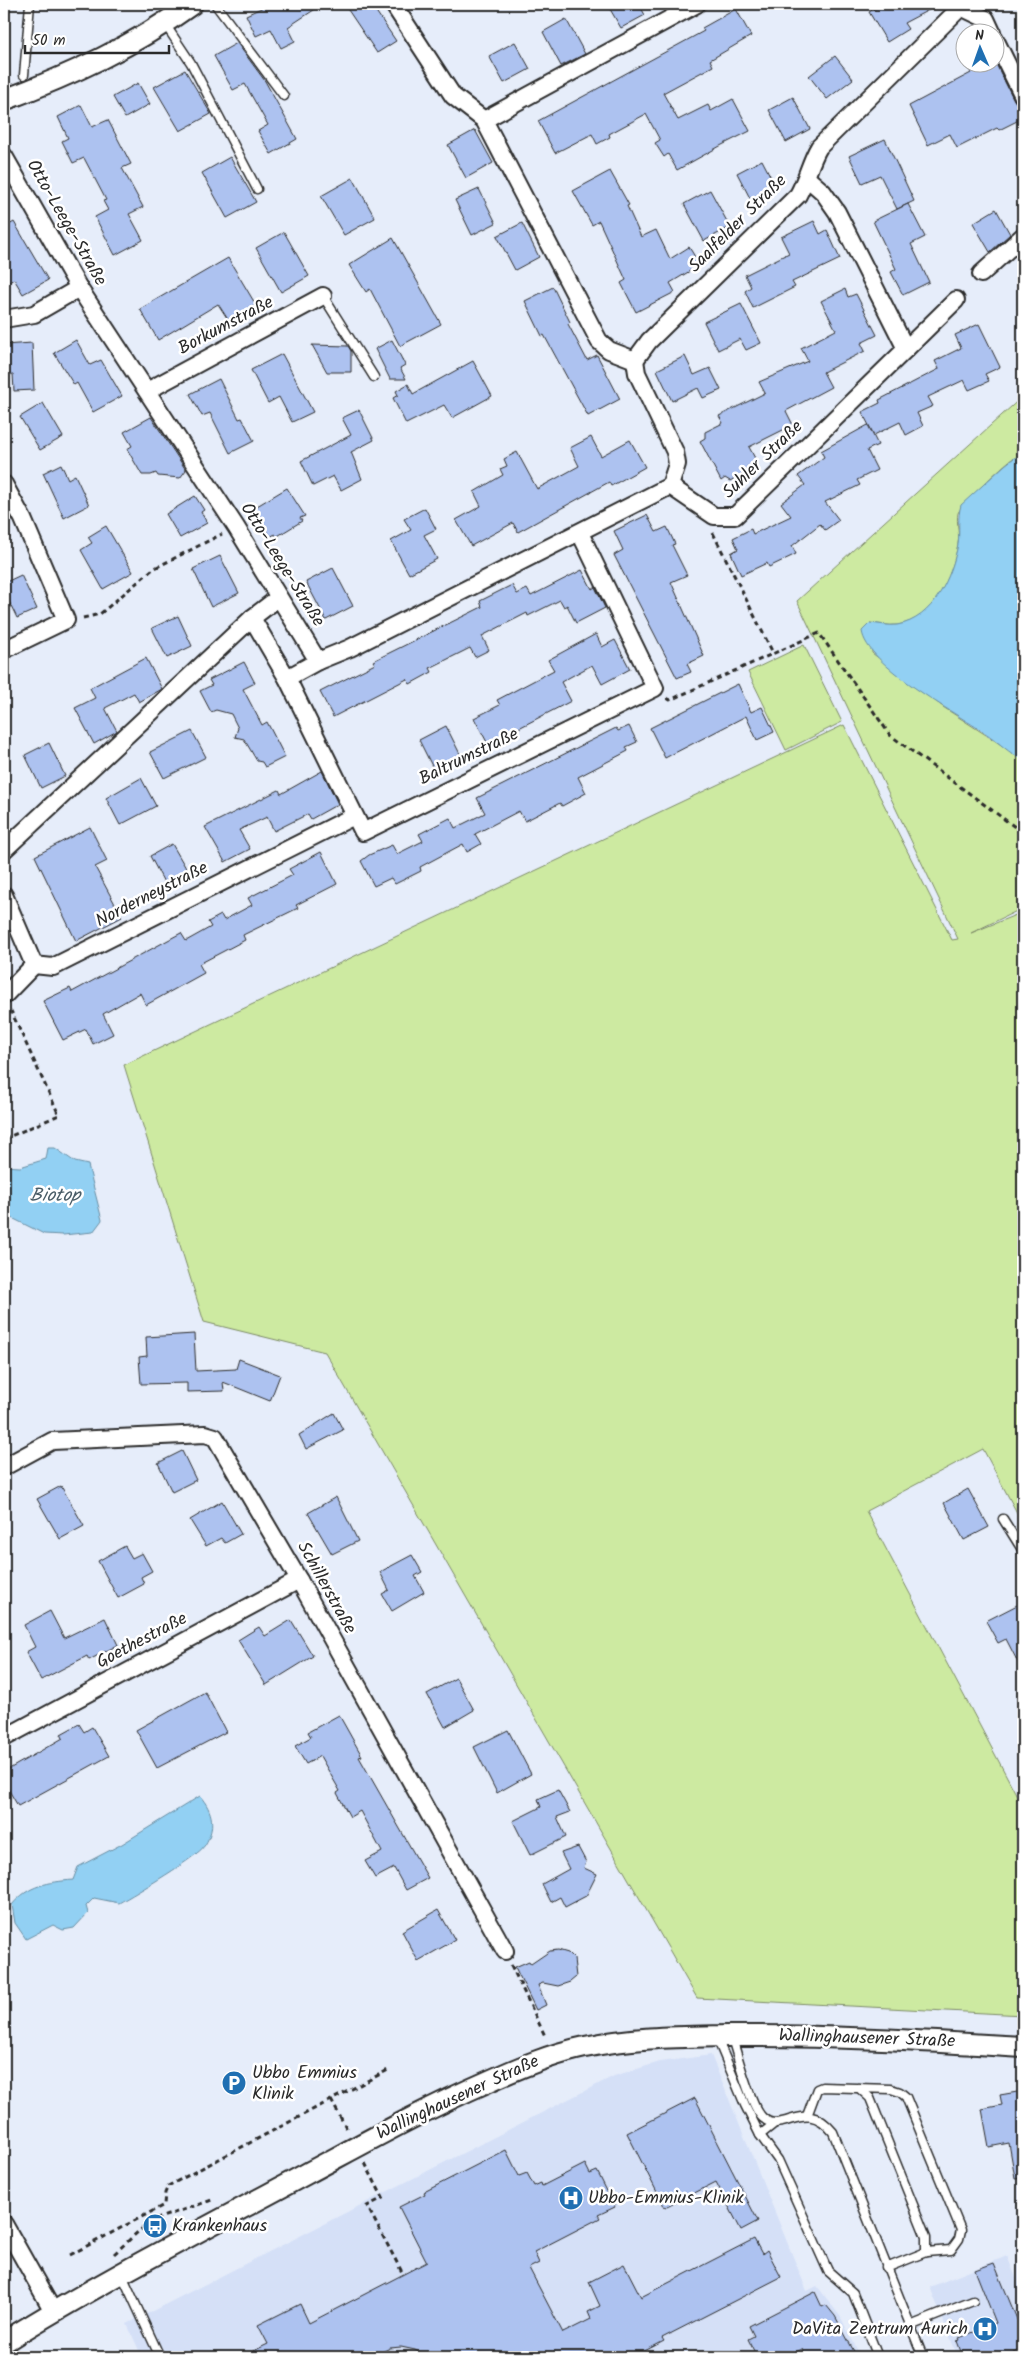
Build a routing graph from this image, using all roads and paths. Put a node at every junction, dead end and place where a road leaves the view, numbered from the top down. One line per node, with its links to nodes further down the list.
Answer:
1 (30, 4): 10 (lane)
2 (192, 4): 8 (street)
3 (215, 4): 11 (lane)
4 (393, 4): 14 (street)
5 (697, 4): 14 (street)
6 (960, 5): 7 (street); 16 (street, Saalfelder Straße)
7 (987, 22)
8 (164, 24): 13 (street); 17 (lane)
9 (1004, 57): 12 (street)
10 (24, 75)
11 (284, 96)
12 (1023, 96)
13 (4, 100)
14 (484, 120): 25 (street)
15 (4, 156): 20 (street, Otto-Leege-Straße)
16 (807, 178): 24 (street); 25 (street, Saalfelder Straße)
17 (257, 189)
18 (1023, 236): 19 (street)
19 (981, 274)
20 (79, 288): 23 (street); 27 (street, Otto-Leege-Straße)
21 (323, 296): 26 (lane); 27 (street, Borkumstraße)
22 (956, 300): 24 (street, Suhler Straße)
23 (4, 318)
24 (906, 348): 30 (street, Suhler Straße)
25 (635, 360): 29 (street)
26 (374, 377)
27 (147, 391): 31 (street, Otto-Leege-Straße)
28 (4, 484): 35 (street)
29 (670, 486): 30 (street, Suhler Straße); 32 (street)
30 (701, 508): 37 (path)
31 (236, 527): 33 (street, Otto-Leege-Straße); 35 (path)
32 (580, 534): 38 (street); 40 (street)
33 (278, 598): 34 (street); 38 (street, Otto-Leege-Straße)
34 (252, 618): 39 (street, Baltrumstraße); 43 (street)
35 (66, 620): 36 (street)
36 (4, 650)
37 (773, 653): 40 (path); 42 (path)
38 (318, 660): 39 (street)
39 (287, 678): 41 (street, Baltrumstraße)
40 (655, 688): 41 (street, Baltrumstraße)
41 (354, 816): 45 (street, Norderneystraße)
42 (1023, 832)
43 (4, 850)
44 (4, 895): 45 (street)
45 (34, 965): 46 (street)
46 (4, 996): 47 (path)
47 (4, 1139)
48 (4, 1468): 51 (street, Schillerstraße)
49 (1002, 1519): 50 (lane)
50 (1023, 1551)
51 (298, 1580): 52 (street, Goethestraße); 53 (street, Schillerstraße)
52 (4, 1738)
53 (505, 1951): 56 (path)
54 (724, 2036): 58 (street, Wallinghausener Straße); 63 (lane); 65 (lane); 66 (street, Wallinghausener Straße)
55 (555, 2038): 56 (path)
56 (547, 2040): 57 (path)
57 (539, 2043)
58 (1023, 2047)
59 (388, 2070): 61 (path)
60 (859, 2088): 62 (lane); 69 (lane); 69 (lane)
61 (331, 2100): 66 (path); 70 (path)
62 (807, 2116): 63 (lane); 72 (lane)
63 (775, 2123): 65 (lane)
64 (356, 2126): 66 (path)
65 (760, 2135): 79 (lane)
66 (348, 2137): 71 (street, Wallinghausener Straße); 73 (path)
67 (221, 2197): 71 (path)
68 (4, 2224): 75 (street)
69 (926, 2252): 72 (lane)
70 (70, 2255)
71 (116, 2264): 75 (street, Wallinghausener Straße); 78 (lane)
72 (886, 2268): 76 (lane)
73 (403, 2274)
74 (973, 2301): 76 (lane)
75 (53, 2311): 77 (street, Wallinghausener Straße)
76 (910, 2326): 80 (lane)
77 (4, 2342)
78 (160, 2357)
79 (878, 2357)
80 (923, 2357)

